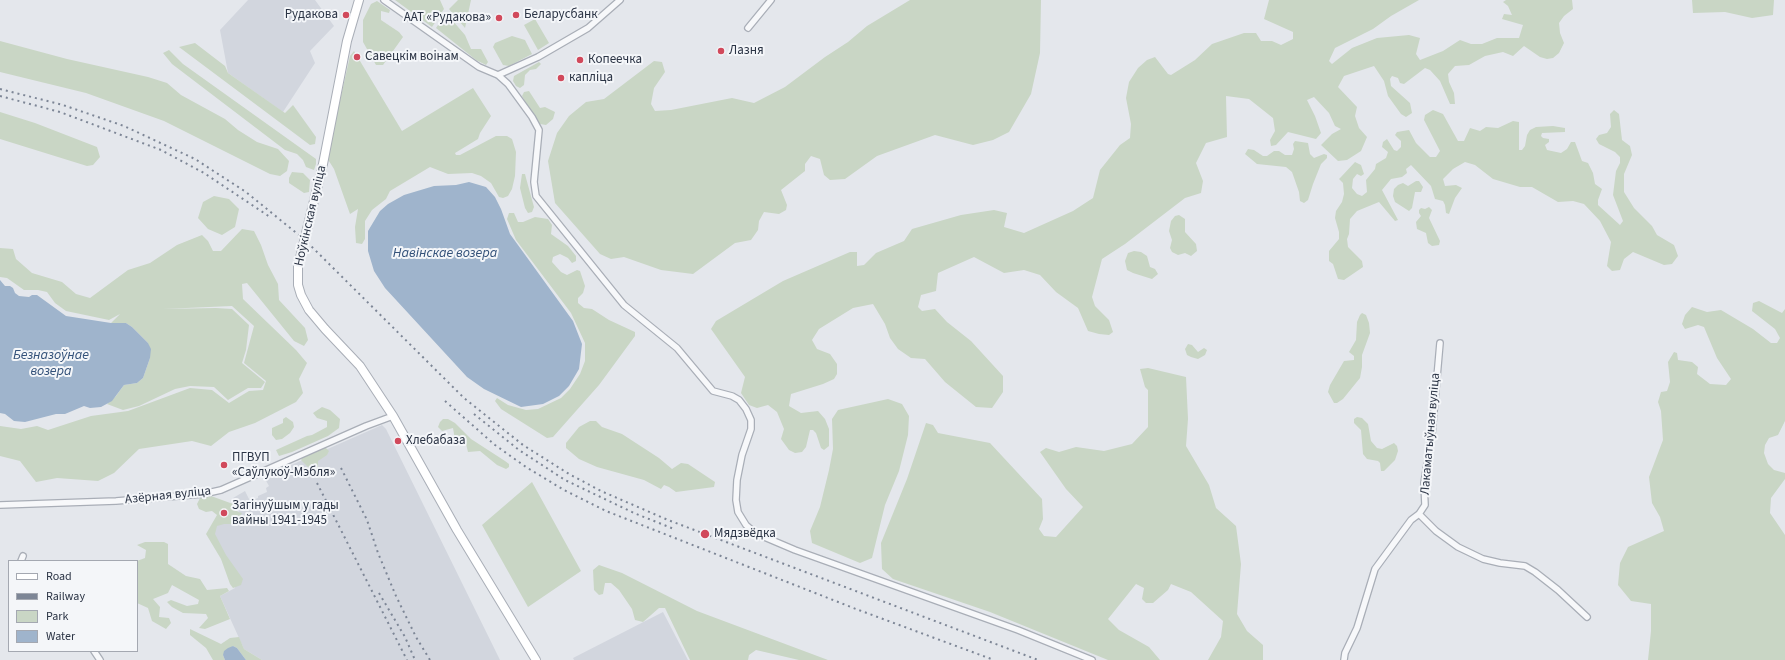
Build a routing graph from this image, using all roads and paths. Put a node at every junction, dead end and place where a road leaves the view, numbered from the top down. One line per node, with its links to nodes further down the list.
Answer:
1 (359, 0): 8 (main road, Ноўкінская вуліца)
2 (384, 0): 6 (street)
3 (620, 0): 6 (street)
4 (771, 0): 5 (street)
5 (748, 28)
6 (498, 75): 13 (street)
7 (1440, 343): 10 (street, Лакаматыўная вуліца)
8 (393, 416): 9 (street, Азёрная вуліца); 12 (main road, Ноўкінская вуліца)
9 (0, 505)
10 (1419, 514): 11 (street, Лакаматыўная вуліца); 14 (street)
11 (1587, 618)
12 (536, 660)
13 (1092, 660)
14 (1344, 660)

